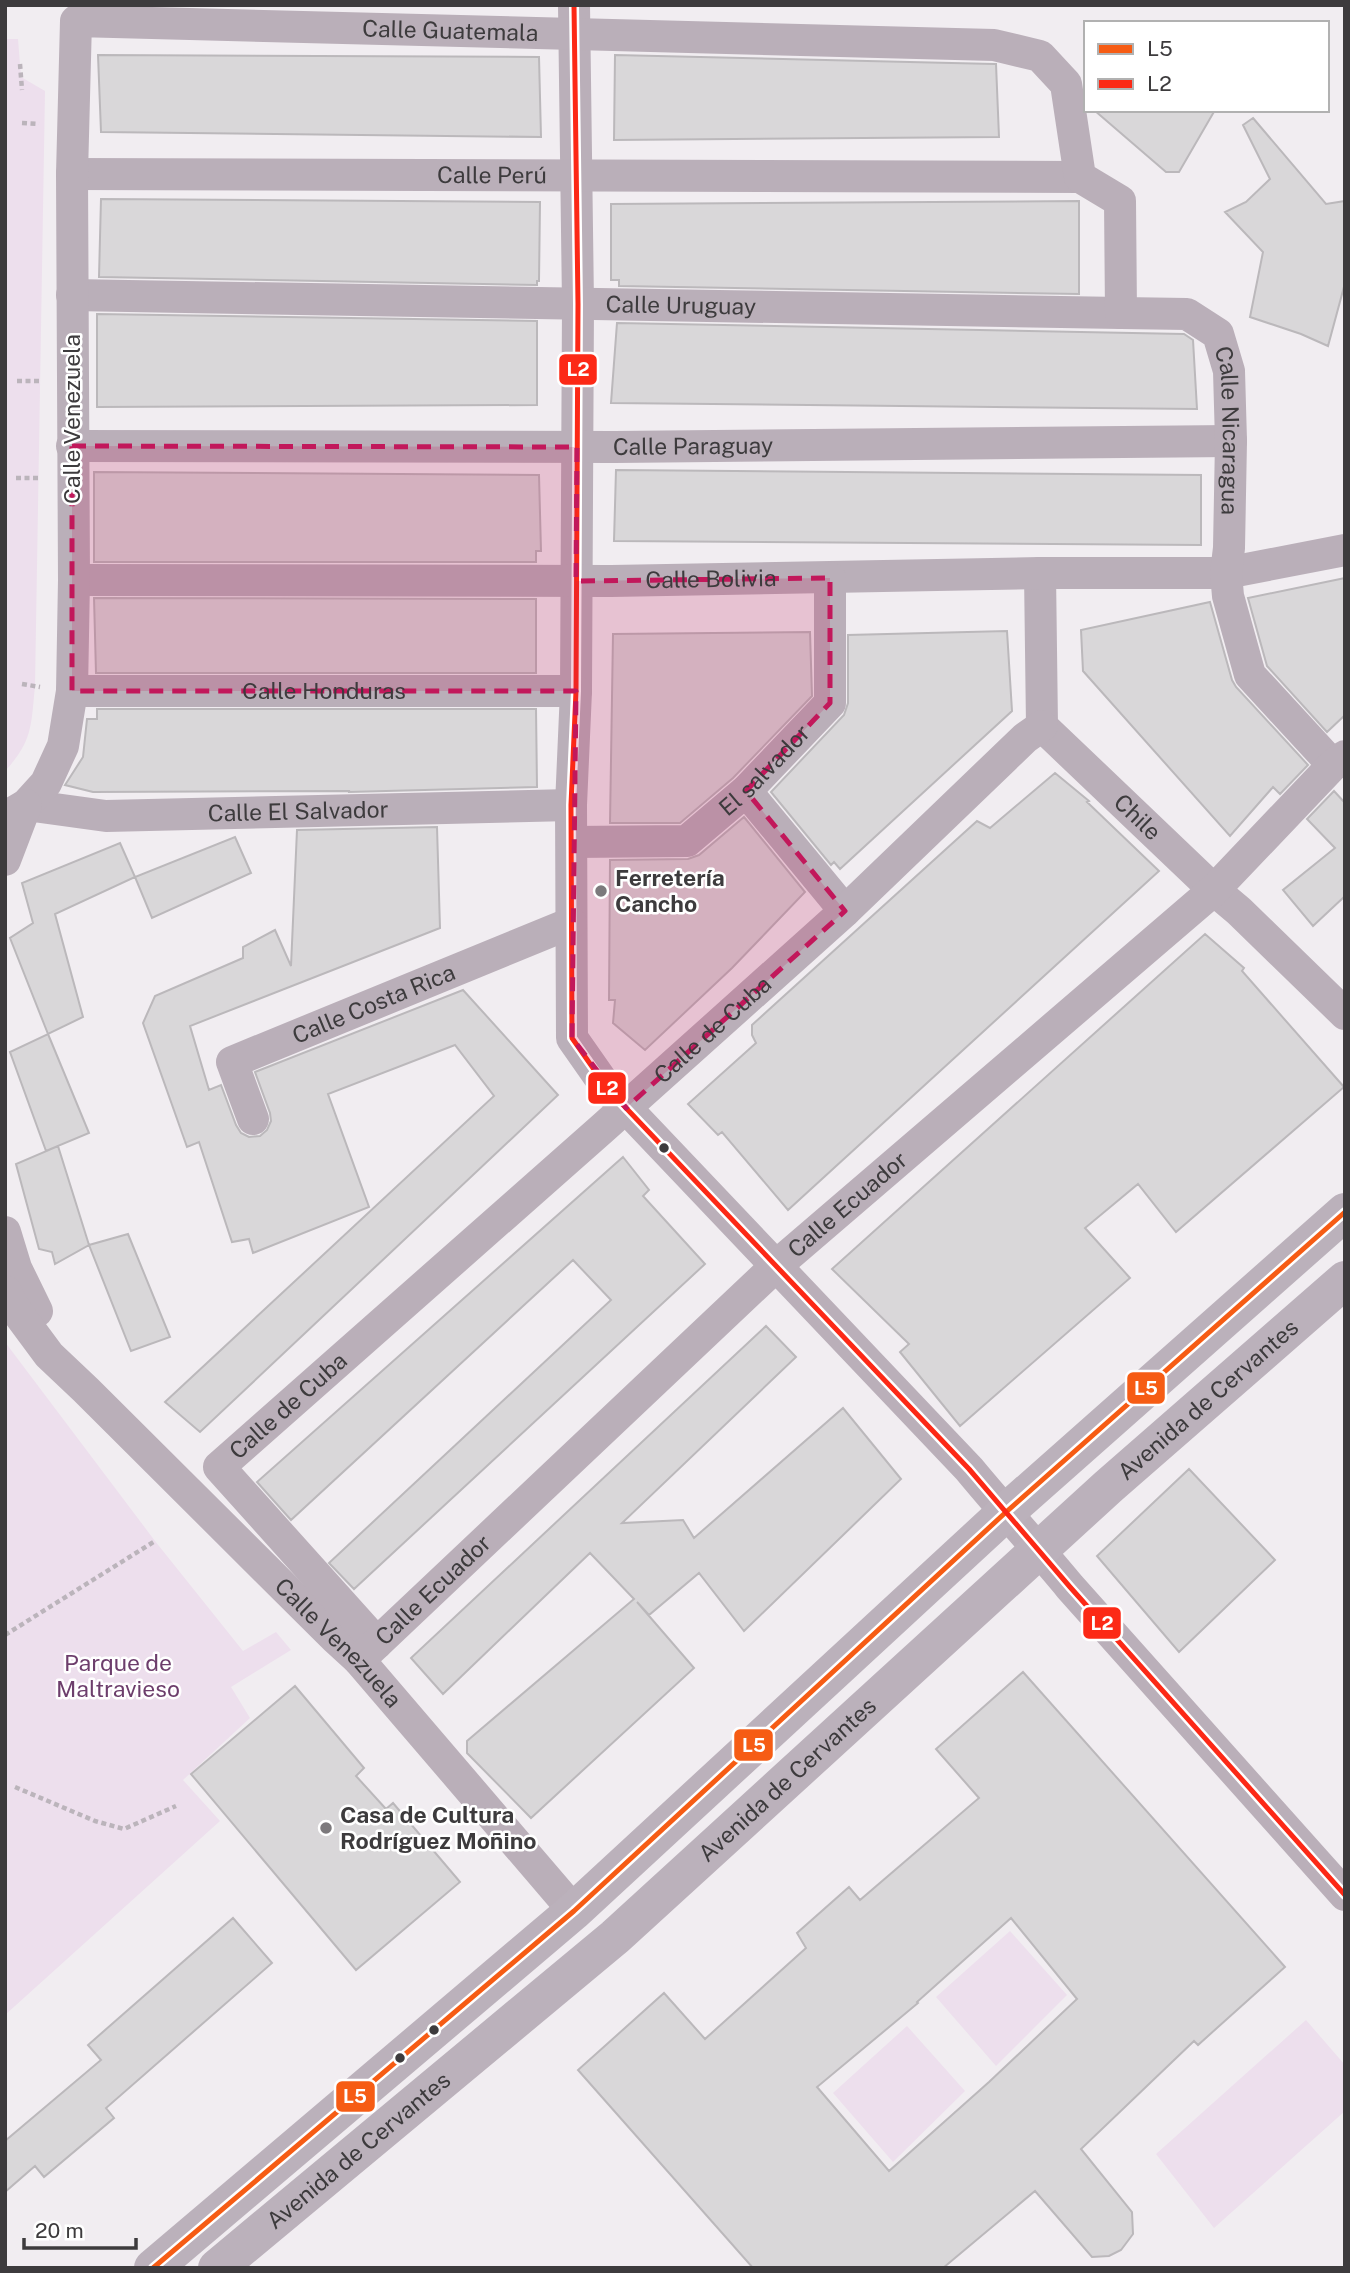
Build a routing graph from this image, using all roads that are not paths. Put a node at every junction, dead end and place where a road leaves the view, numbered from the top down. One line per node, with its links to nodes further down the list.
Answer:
1 (575, 19): 2 (street, Calle Guatemala); 4 (street); 5 (street, Calle Guatemala)
2 (76, 21): 3 (street, Calle Venezuela)
3 (72, 174): 4 (street, Calle Perú); 6 (street, Calle Venezuela)
4 (576, 174): 5 (street, Calle Perú); 7 (street)
5 (1080, 177): 8 (street)
6 (72, 295): 7 (street, Calle Uruguay); 10 (street, Calle Venezuela)
7 (578, 304): 8 (street, Calle Uruguay); 11 (street)
8 (1121, 313): 9 (street, Calle Nicaragua)
9 (1231, 441): 11 (street, Calle Paraguay); 14 (street, Calle Nicaragua)
10 (72, 446): 11 (street, Calle Paraguay); 16 (street, Calle Venezuela)
11 (577, 447): 17 (street)
12 (1345, 550): 14 (street, Calle Bolivia)
13 (1040, 573): 14 (street, Calle Bolivia); 15 (street, Calle Bolivia); 20 (street)
14 (1226, 573): 21 (street, Calle Nicaragua)
15 (830, 578): 17 (street, Calle Bolivia); 22 (street, El salvador)
16 (74, 580): 17 (street, Calle Bolivia); 18 (street, Calle Venezuela)
17 (576, 581): 19 (street)
18 (72, 691): 19 (street, Calle Honduras); 24 (street, Calle Venezuela)
19 (576, 691): 23 (street)
20 (1042, 726): 27 (street, Chile); 28 (street, Calle de Cuba)
21 (1339, 760): 27 (street, Calle Ecuador)
22 (746, 791): 25 (street, El salvador); 28 (street)
23 (571, 805): 24 (street, Calle El Salvador); 25 (street)
24 (15, 811): 26 (street, Calle Venezuela)
25 (572, 842): 29 (street)
26 (5, 860)
27 (1214, 890): 30 (street, Chile); 35 (street, Calle Ecuador)
28 (845, 911): 31 (street, Calle de Cuba)
29 (571, 923): 31 (street); 32 (street, Calle Costa Rica)
30 (1345, 1014)
31 (626, 1108): 35 (street); 41 (street, Calle de Cuba)
32 (253, 1119)
33 (1345, 1212): 39 (main road, Avenida de Cervantes)
34 (5, 1232): 38 (street, Calle Venezuela)
35 (776, 1266): 39 (street); 41 (street, Calle Ecuador)
36 (1345, 1280): 40 (main road, Avenida de Cervantes)
37 (5, 1291): 38 (street, Calle Venezuela)
38 (86, 1390): 41 (street, Calle Venezuela)
39 (1005, 1513): 40 (street); 43 (main road, Avenida de Cervantes)
40 (1040, 1550): 42 (street); 45 (main road, Avenida de Cervantes)
41 (368, 1651): 43 (street, Calle Venezuela)
42 (1345, 1895)
43 (574, 1911): 44 (main road, Avenida de Cervantes)
44 (153, 2268)
45 (217, 2268)

